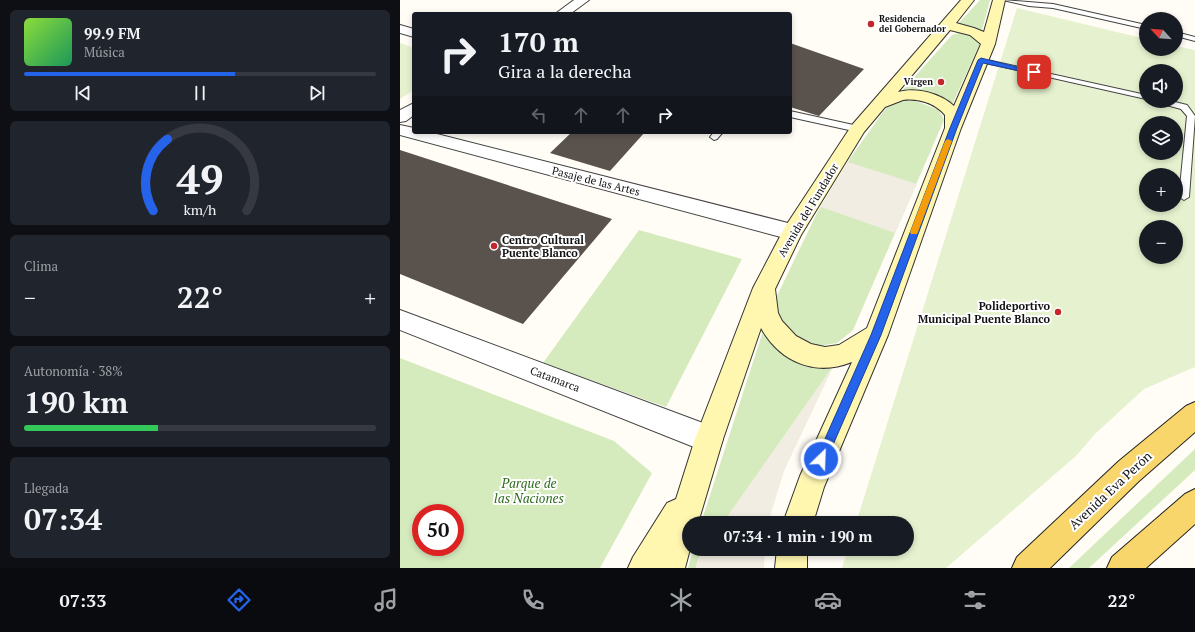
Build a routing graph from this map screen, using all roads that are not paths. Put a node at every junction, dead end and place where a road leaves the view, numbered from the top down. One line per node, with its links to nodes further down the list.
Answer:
1 (583, 0): 5 (street)
2 (968, 0): 6 (main road, Avenida del Fundador)
3 (999, 0): 12 (main road)
4 (1006, 0): 7 (lane)
5 (565, 12)
6 (946, 25): 12 (main road); 15 (main road, Avenida del Fundador)
7 (1139, 25)
8 (400, 29): 9 (street)
9 (412, 33)
10 (1183, 36): 11 (lane)
11 (1195, 39)
12 (988, 44): 13 (main road)
13 (981, 60): 14 (lane); 20 (main road)
14 (1139, 95)
15 (879, 104): 20 (main road); 21 (main road, Avenida del Fundador)
16 (1183, 108): 25 (lane)
17 (412, 109): 19 (street)
18 (792, 114): 21 (lane)
19 (400, 117)
20 (953, 128): 29 (main road)
21 (858, 129): 26 (main road, Avenida del Fundador)
22 (400, 130): 23 (street, Pasaje de las Artes)
23 (412, 133)
24 (415, 134): 26 (street, Pasaje de las Artes)
25 (1184, 197)
26 (792, 232): 27 (main road, Avenida del Fundador)
27 (764, 288): 29 (main road); 31 (main road, Avenida del Fundador)
28 (400, 320): 31 (street, Catamarca)
29 (876, 335): 34 (main road)
30 (1195, 415): 39 (main road, Avenida Eva Perón)
31 (709, 439): 32 (main road, Avenida del Fundador)
32 (698, 478): 36 (main road); 37 (main road, Avenida del Fundador)
33 (1195, 504): 40 (main road)
34 (800, 516)
35 (792, 556): 38 (main road)
36 (644, 568)
37 (669, 568)
38 (791, 568)
39 (1028, 568)
40 (1123, 568)

